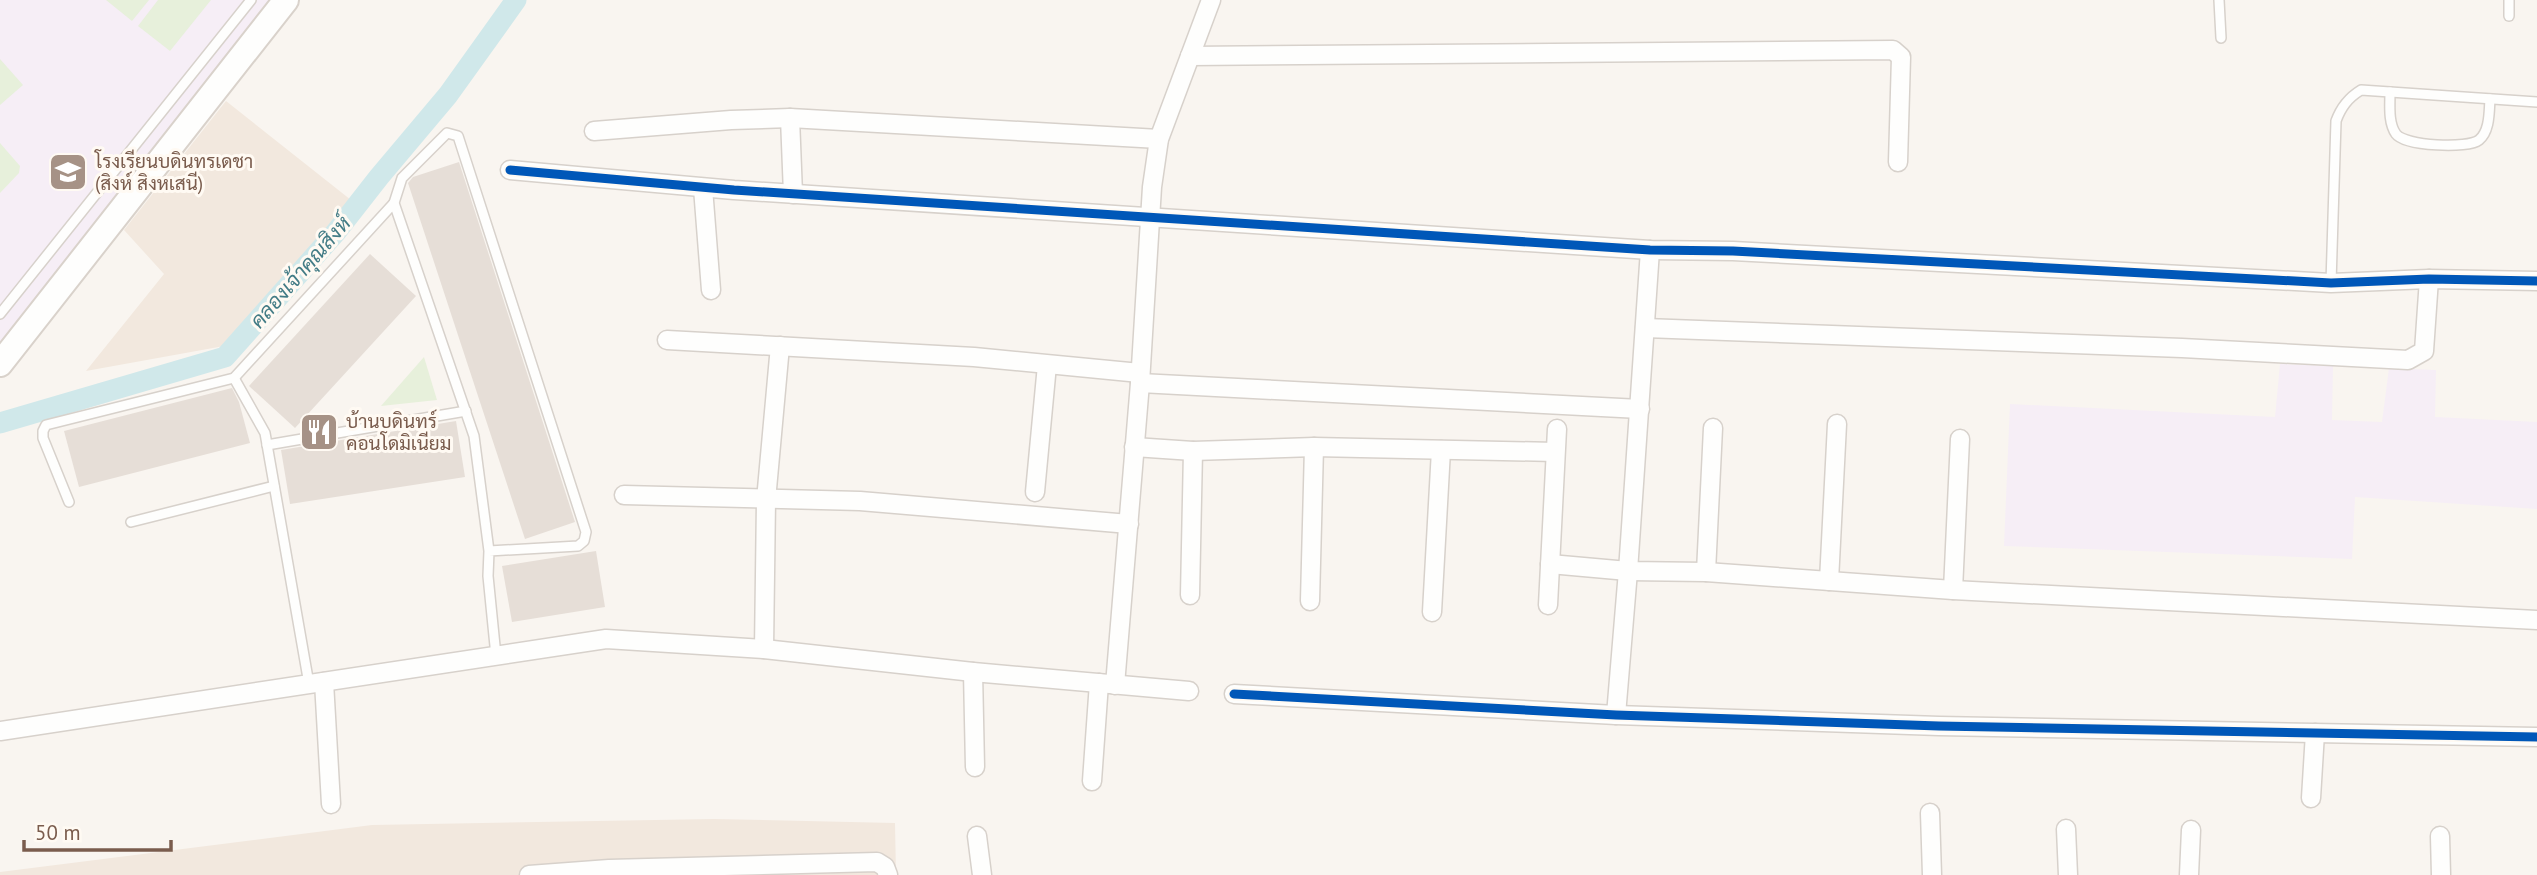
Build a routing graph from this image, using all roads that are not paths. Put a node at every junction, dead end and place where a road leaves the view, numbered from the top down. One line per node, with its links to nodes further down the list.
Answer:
1 (251, 0): 26 (lane)
2 (286, 0): 30 (street)
3 (1211, 0): 8 (street)
4 (2219, 0): 7 (lane)
5 (2509, 0): 6 (lane)
6 (2509, 16)
7 (2221, 38)
8 (1190, 56): 14 (street); 15 (street)
9 (2390, 92): 10 (lane); 10 (lane); 24 (lane)
10 (2490, 99): 11 (lane)
11 (2537, 102)
12 (790, 118): 13 (street); 14 (street); 18 (street)
13 (594, 131)
14 (1159, 139): 20 (street)
15 (1898, 162)
16 (510, 170): 17 (street)
17 (703, 188): 18 (street); 25 (street)
18 (793, 194): 20 (street)
19 (394, 203): 32 (lane); 35 (lane); 53 (lane)
20 (1151, 219): 21 (street); 33 (street)
21 (1650, 250): 24 (street); 27 (street)
22 (2429, 279): 23 (street); 24 (street); 27 (street)
23 (2537, 282)
24 (2331, 283)
25 (711, 290)
26 (0, 314)
27 (1645, 328): 34 (street)
28 (667, 340): 29 (street)
29 (780, 346): 31 (street); 49 (street)
30 (0, 364)
31 (1046, 365): 33 (street); 47 (street)
32 (234, 378): 40 (lane); 50 (lane)
33 (1140, 378): 34 (street); 41 (street)
34 (1640, 409): 55 (street)
35 (466, 411): 40 (lane); 53 (lane)
36 (1837, 424): 57 (street)
37 (1713, 428): 56 (street)
38 (1557, 429): 45 (street)
39 (1960, 439): 58 (street)
40 (267, 445): 46 (lane)
41 (1134, 447): 44 (street); 52 (street)
42 (1314, 447): 43 (street); 44 (street); 60 (street)
43 (1441, 450): 45 (street); 62 (street)
44 (1193, 451): 59 (street)
45 (1555, 452): 54 (street)
46 (274, 486): 51 (lane); 67 (lane)
47 (1035, 492)
48 (624, 495): 49 (street)
49 (766, 500): 52 (street); 64 (street)
50 (69, 502)
51 (131, 522)
52 (1129, 524): 68 (street)
53 (489, 551): 65 (lane)
54 (1550, 564): 55 (street); 61 (street)
55 (1628, 571): 56 (street); 71 (street)
56 (1706, 572): 57 (street)
57 (1829, 581): 58 (street)
58 (1953, 590): 63 (street)
59 (1189, 595)
60 (1310, 601)
61 (1548, 605)
62 (1432, 612)
63 (2537, 620)
64 (764, 649): 65 (street); 66 (street)
65 (496, 656): 67 (street)
66 (974, 672): 68 (street); 75 (street)
67 (316, 683): 72 (street); 78 (street)
68 (1107, 684): 69 (street); 76 (street)
69 (1189, 691)
70 (1234, 694): 71 (street)
71 (1616, 715): 73 (street)
72 (0, 732)
73 (2315, 733): 74 (street); 77 (street)
74 (2537, 737)
75 (975, 767)
76 (1092, 781)
77 (2311, 798)
78 (331, 804)
79 (1930, 813): 87 (street)
80 (2066, 828): 88 (street)
81 (2191, 830): 89 (street)
82 (977, 836): 86 (street)
83 (2440, 836): 90 (street)
84 (529, 875): 85 (street)
85 (888, 875)
86 (982, 875)
87 (1932, 875)
88 (2068, 875)
89 (2189, 875)
90 (2441, 875)

